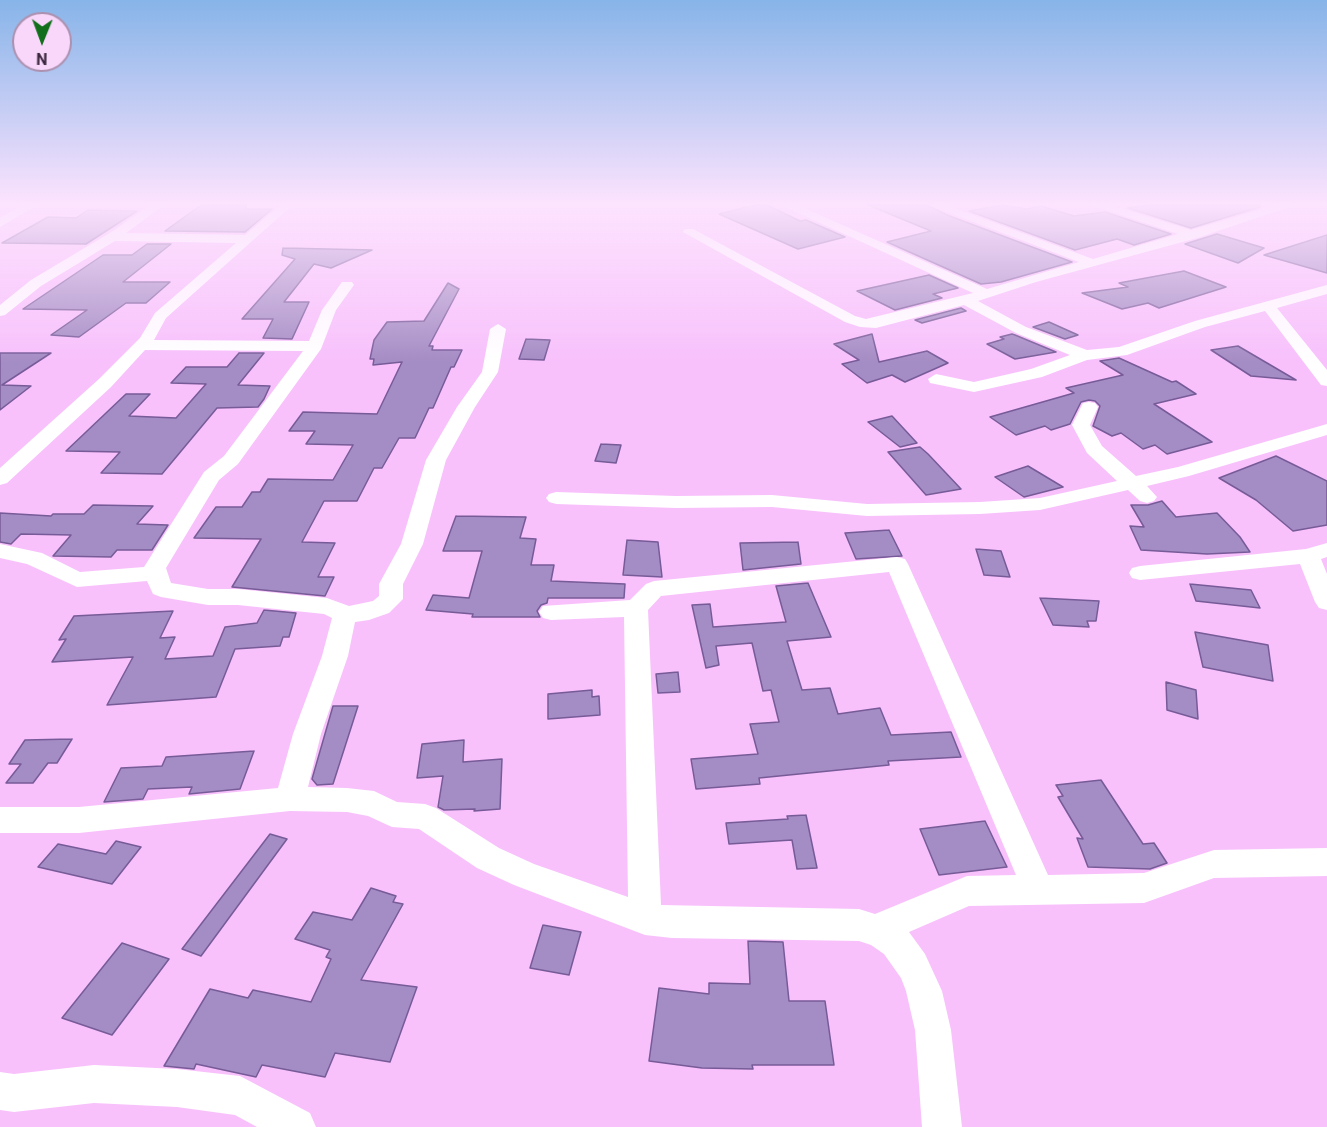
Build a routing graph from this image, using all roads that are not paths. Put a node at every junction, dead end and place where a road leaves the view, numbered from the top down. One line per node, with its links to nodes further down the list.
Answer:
1 (78, 258): 13 (street)
2 (227, 258): 15 (street)
3 (736, 258): 11 (street)
4 (905, 258): 10 (street)
5 (1078, 258): 7 (street)
6 (1112, 258): 7 (street)
7 (1093, 263): 10 (street)
8 (347, 285): 16 (street)
9 (1327, 289): 12 (street)
10 (985, 293): 11 (street)
11 (966, 300): 17 (street)
12 (1267, 305): 17 (street); 19 (street)
13 (0, 312)
14 (498, 329): 32 (street)
15 (141, 345): 16 (street); 22 (street)
16 (315, 346): 27 (street)
17 (1085, 355): 18 (street)
18 (936, 379)
19 (1327, 381)
20 (1089, 407): 23 (street)
21 (1327, 429): 23 (street)
22 (0, 479)
23 (1140, 490): 24 (street)
24 (556, 498)
25 (0, 551): 27 (street)
26 (1318, 553): 28 (street); 29 (street)
27 (156, 573): 32 (street)
28 (1140, 573)
29 (1327, 602)
30 (636, 608): 31 (street); 36 (street); 37 (street)
31 (551, 612)
32 (342, 615): 33 (street)
33 (290, 799): 34 (street); 37 (street)
34 (0, 820)
35 (1327, 862): 36 (street)
36 (1039, 890): 38 (street)
37 (645, 919): 38 (street)
38 (875, 930): 41 (street)
39 (0, 1091): 40 (street)
40 (296, 1127)
41 (942, 1127)

